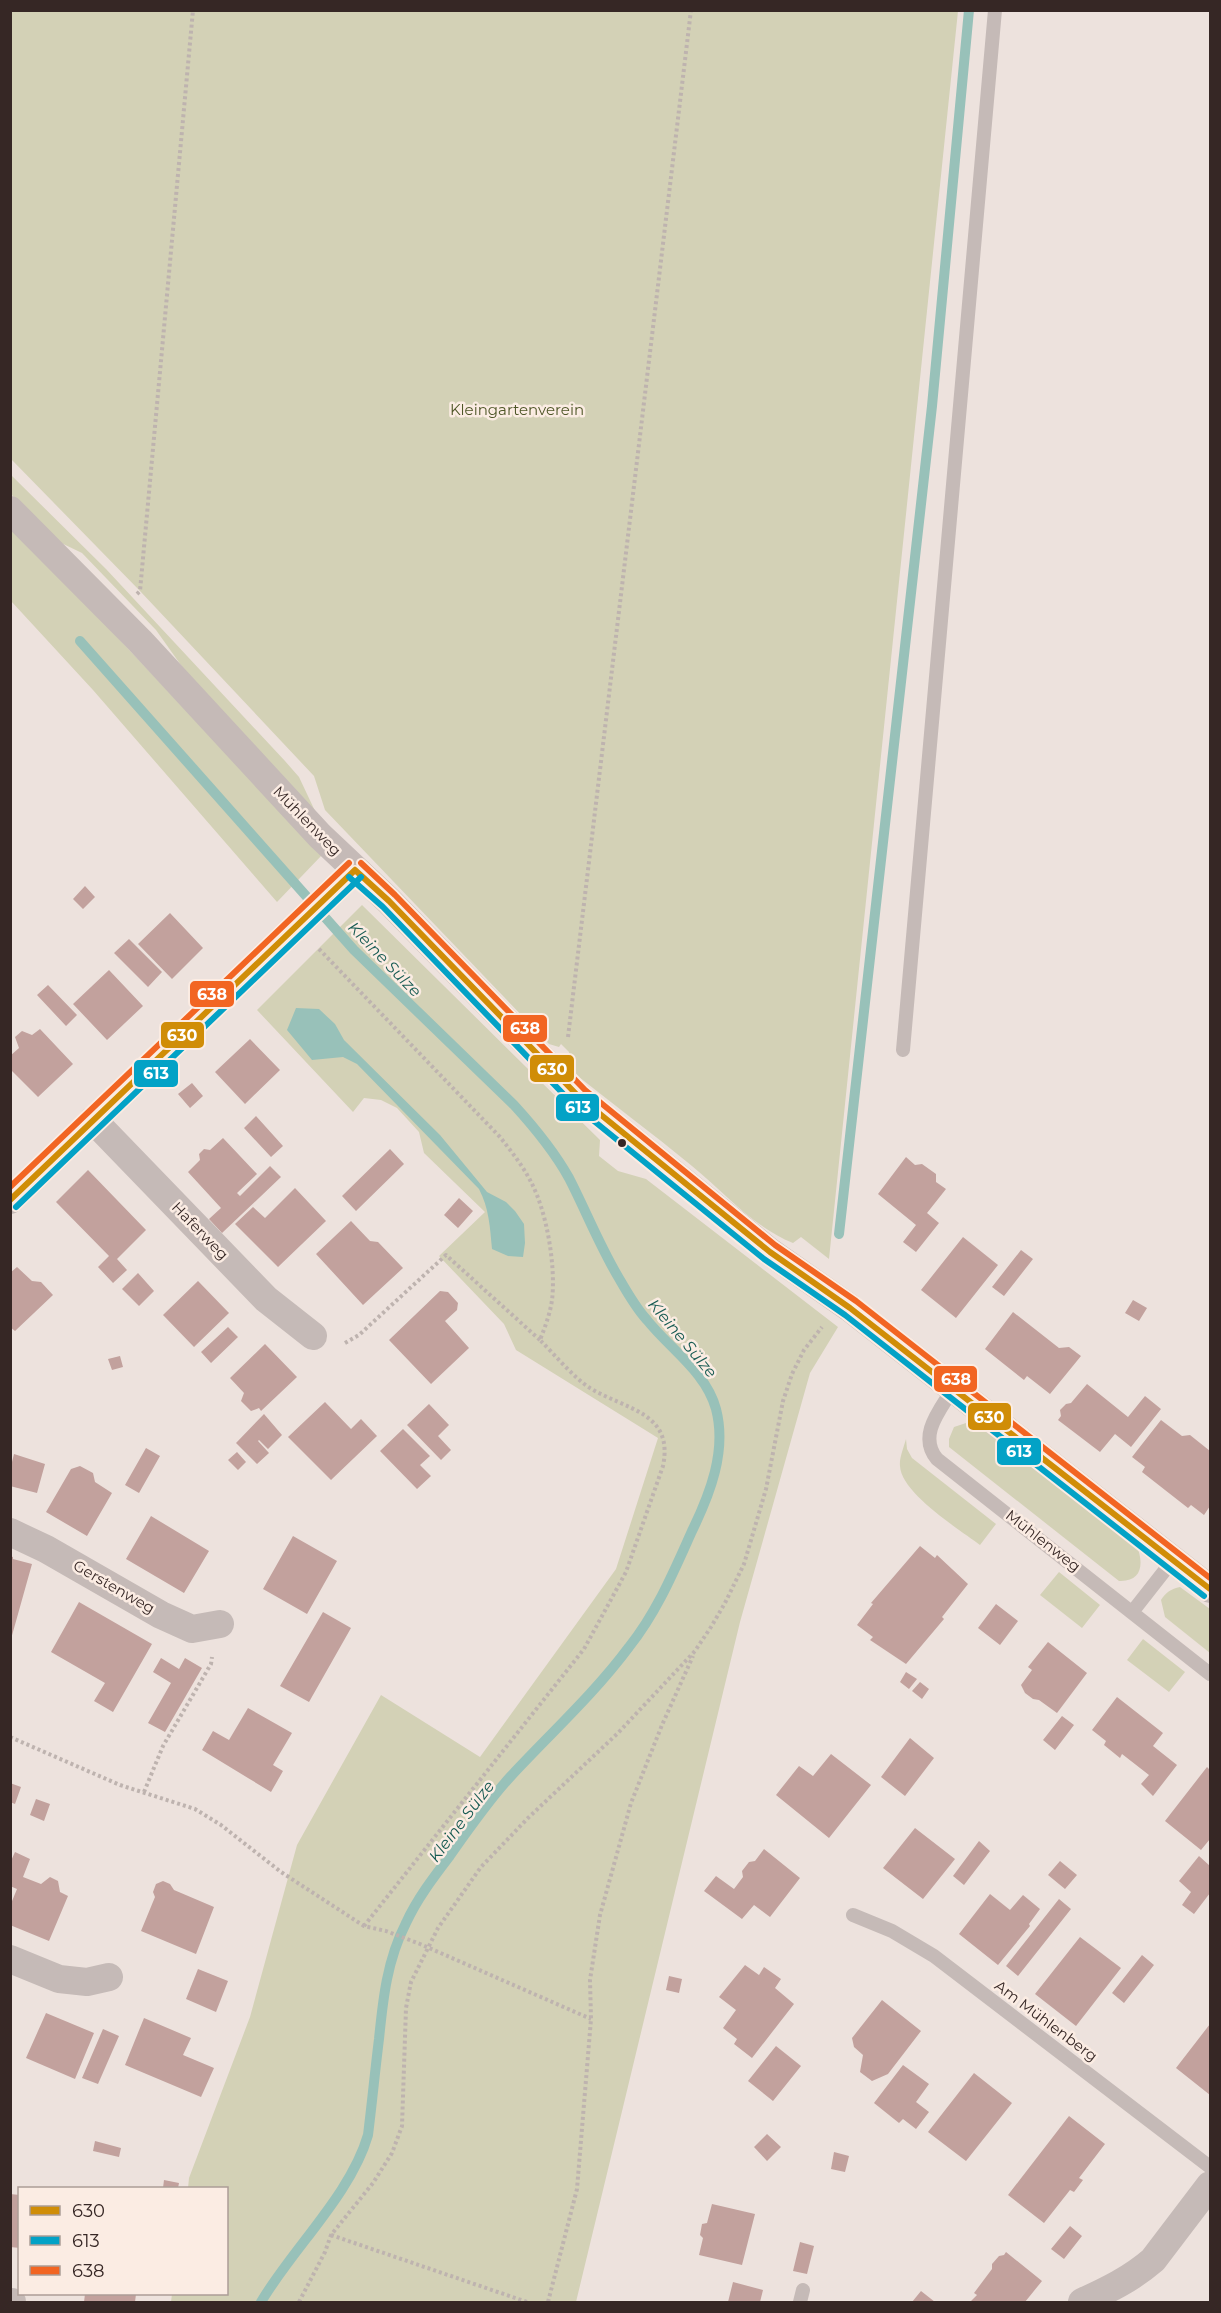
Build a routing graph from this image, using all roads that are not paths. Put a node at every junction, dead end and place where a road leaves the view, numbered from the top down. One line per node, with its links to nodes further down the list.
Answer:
1 (995, 10): 4 (lane)
2 (10, 510): 3 (street, Mühlenweg)
3 (355, 870): 5 (street); 8 (street, Mühlenweg)
4 (903, 1050)
5 (93, 1120): 6 (street); 7 (street, Haferweg)
6 (10, 1200)
7 (313, 1336)
8 (954, 1387): 10 (street, Mühlenweg); 12 (lane, Mühlenweg)
9 (10, 1533): 13 (street, Gerstenweg)
10 (1173, 1560): 11 (street, Mühlenweg); 12 (lane)
11 (1210, 1589)
12 (1133, 1611): 14 (lane, Mühlenweg)
13 (220, 1624)
14 (1210, 1674)
15 (853, 1915): 18 (lane, Am Mühlenberg)
16 (10, 1959): 17 (street)
17 (109, 1977)
18 (1210, 2167)
19 (1210, 2185): 20 (street)
20 (1082, 2302)

